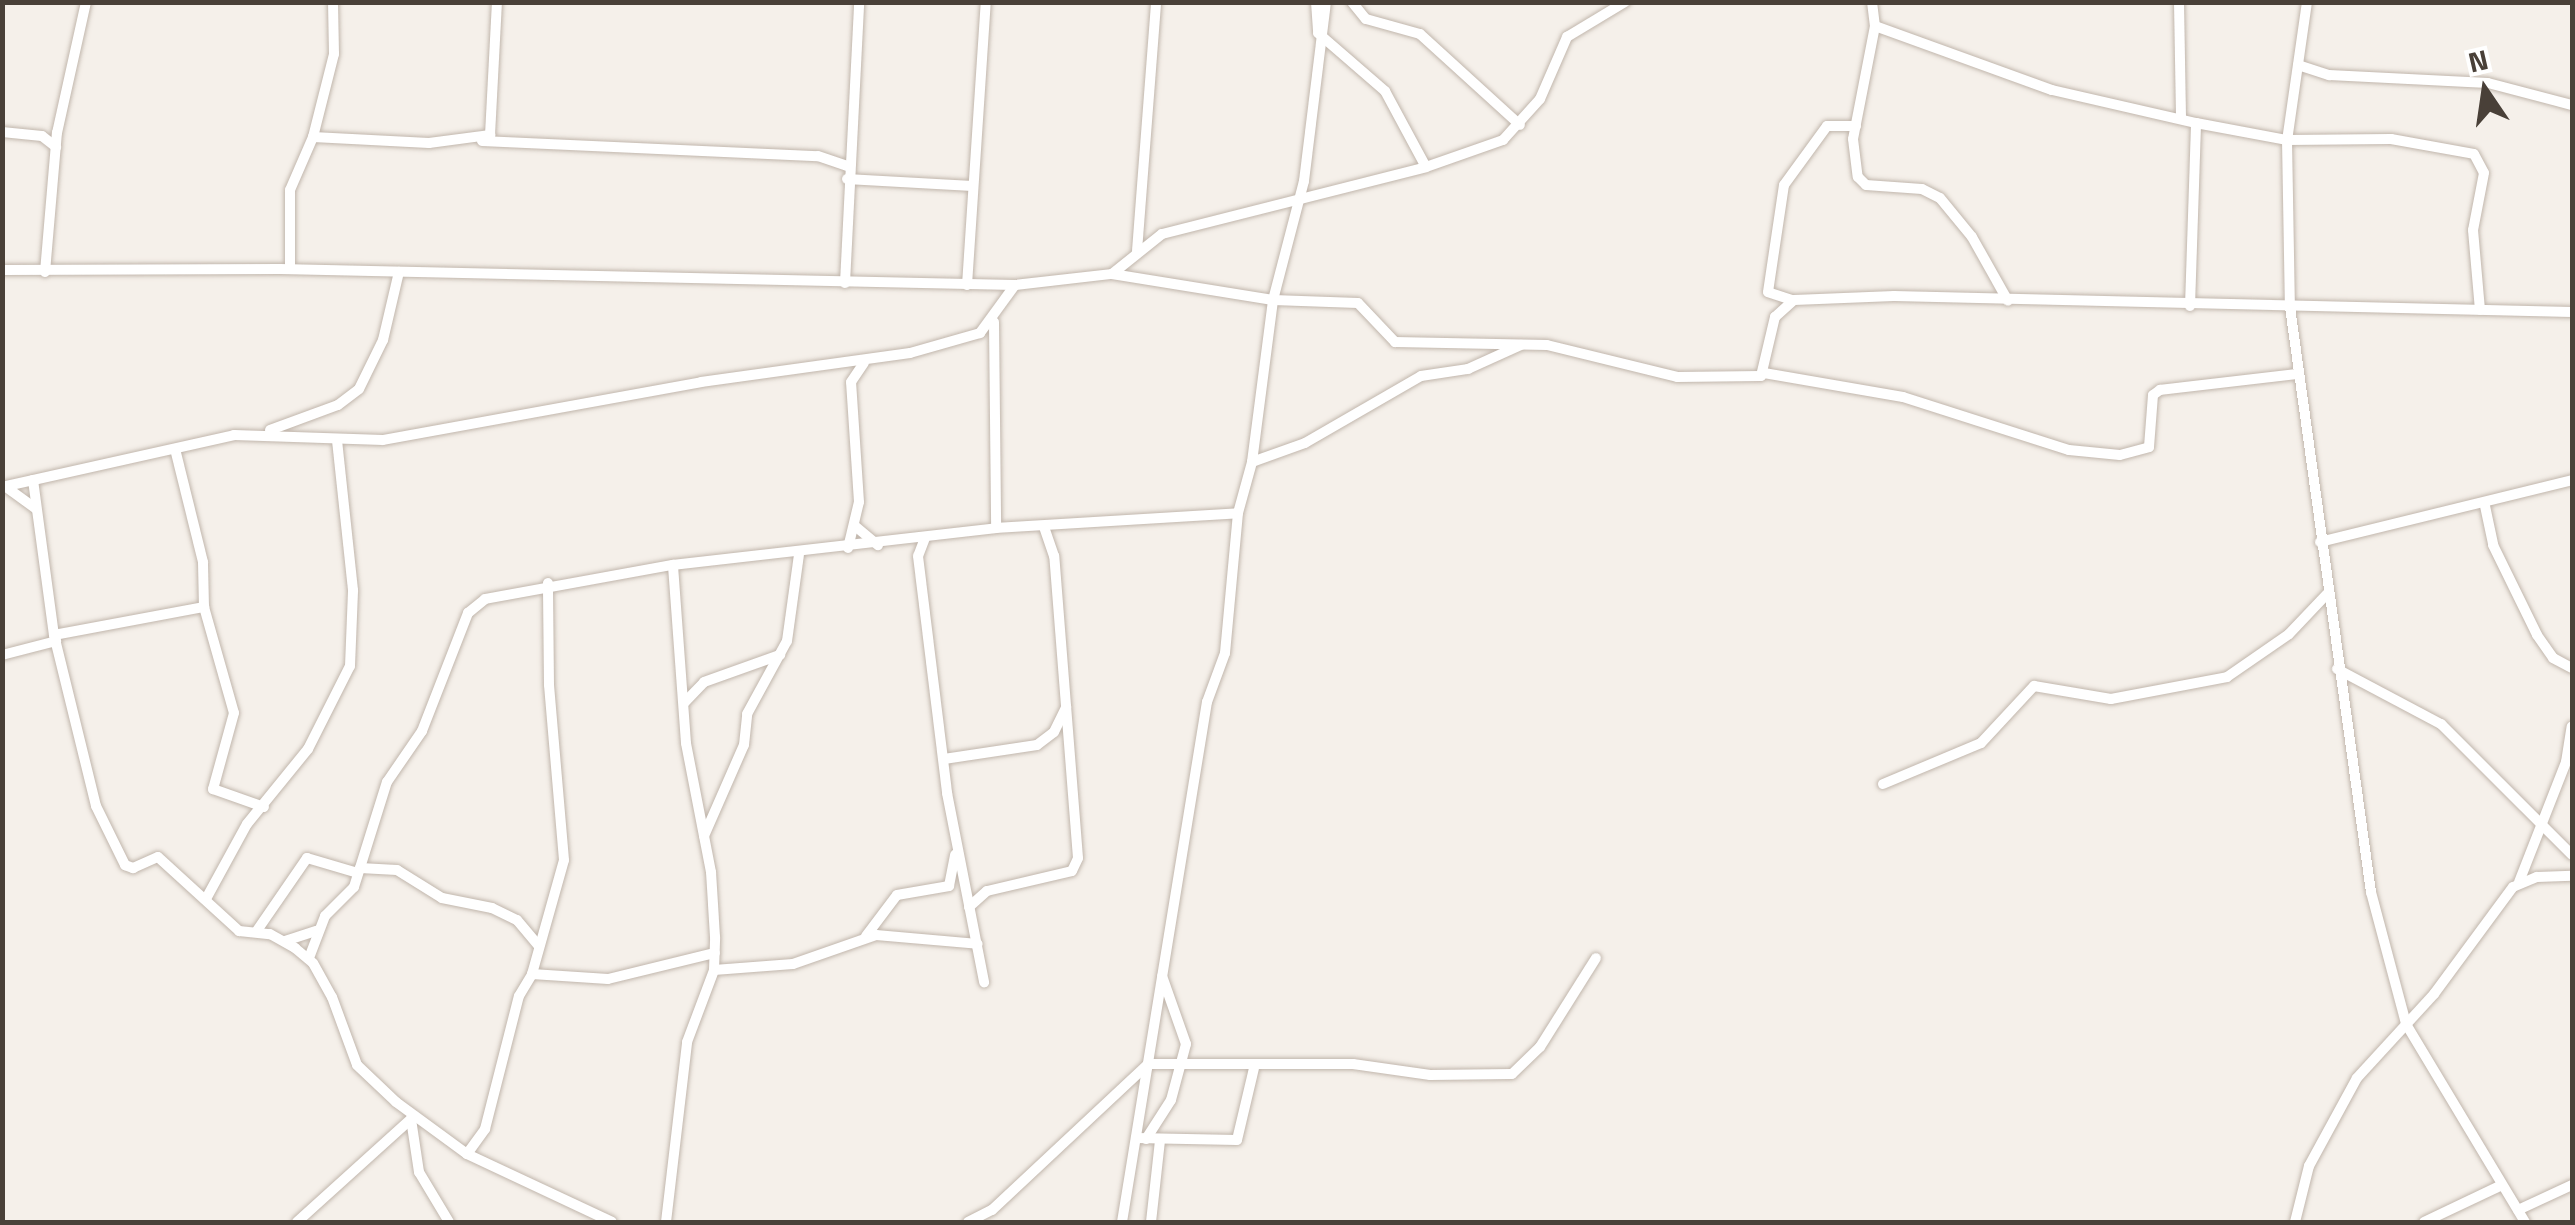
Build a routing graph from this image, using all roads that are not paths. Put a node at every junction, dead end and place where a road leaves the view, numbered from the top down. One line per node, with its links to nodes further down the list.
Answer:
1 (86, 2): 18 (street)
2 (333, 2): 25 (street)
3 (497, 2): 27 (street)
4 (858, 2): 29 (street)
5 (986, 2): 32 (street)
6 (1156, 2): 34 (street)
7 (1316, 2): 15 (street)
8 (1326, 2): 15 (street)
9 (1352, 2): 21 (street)
10 (1625, 2): 21 (street)
11 (1872, 2): 14 (street)
12 (2179, 2): 19 (street)
13 (2307, 2): 16 (street)
14 (1875, 26): 19 (street); 22 (street)
15 (1318, 33): 30 (street); 33 (street)
16 (2298, 65): 17 (street); 26 (street)
17 (2572, 105)
18 (61, 117): 24 (street); 28 (street)
19 (2181, 120): 20 (street)
20 (2196, 123): 26 (street); 46 (street)
21 (1520, 125): 30 (street)
22 (1856, 126): 44 (street); 45 (street)
23 (2, 132): 24 (street)
24 (32, 134): 28 (street)
25 (313, 136): 27 (street); 35 (street)
26 (2287, 140): 47 (street); 48 (street)
27 (482, 141): 29 (street)
28 (56, 147): 37 (street)
29 (848, 166): 31 (street)
30 (1426, 166): 33 (street)
31 (847, 179): 32 (street); 40 (street)
32 (972, 186): 41 (street)
33 (1299, 194): 34 (street); 43 (street)
34 (1137, 252): 39 (street)
35 (290, 269): 37 (street); 38 (street)
36 (2, 270): 37 (street)
37 (45, 272)
38 (398, 272): 40 (street); 55 (street)
39 (1112, 274): 42 (street); 43 (street)
40 (845, 283): 41 (street)
41 (967, 285): 42 (street)
42 (1016, 286): 50 (street)
43 (1273, 300): 51 (street); 58 (street)
44 (1794, 300): 45 (street); 53 (street)
45 (2008, 301): 46 (street)
46 (2190, 306): 47 (street)
47 (2290, 307): 48 (street); 54 (street)
48 (2480, 310): 49 (street)
49 (2572, 312)
50 (994, 322): 52 (street); 67 (street)
51 (1522, 344): 53 (street); 58 (street)
52 (865, 362): 56 (street); 65 (street)
53 (1764, 372): 54 (street)
54 (2296, 374): 70 (street)
55 (264, 432): 56 (street); 57 (street)
56 (337, 441): 89 (street)
57 (175, 449): 59 (street); 78 (street)
58 (1252, 462): 64 (street)
59 (33, 480): 61 (street); 63 (street)
60 (2572, 480): 62 (street)
61 (4, 487): 63 (street)
62 (2485, 506): 70 (street); 82 (street)
63 (38, 511): 79 (street)
64 (1238, 513): 66 (street); 110 (street)
65 (855, 526): 71 (street); 72 (street)
66 (1044, 527): 67 (street); 84 (street)
67 (996, 528): 68 (street)
68 (925, 538): 69 (street); 74 (street)
69 (905, 541): 71 (street); 74 (street)
70 (2320, 542): 77 (street)
71 (878, 545): 72 (street)
72 (848, 548): 73 (street)
73 (800, 555): 75 (street); 81 (street)
74 (918, 556): 87 (street)
75 (673, 565): 76 (street); 85 (street)
76 (548, 583): 94 (street); 104 (street)
77 (2327, 594): 83 (street); 88 (street)
78 (204, 607): 79 (street); 89 (street)
79 (55, 638): 80 (street); 97 (street)
80 (2, 655)
81 (780, 655): 85 (street); 91 (street)
82 (2572, 668)
83 (2338, 670): 90 (street); 112 (street)
84 (1067, 703): 87 (street); 98 (street)
85 (684, 704): 91 (street)
86 (2572, 726): 90 (street)
87 (944, 759): 92 (street)
88 (1883, 784)
89 (264, 807): 97 (street)
90 (2544, 823): 93 (street); 96 (street)
91 (704, 837): 105 (street)
92 (956, 850): 98 (street); 101 (street)
93 (2572, 855)
94 (359, 870): 99 (street); 100 (street); 104 (street)
95 (2572, 876): 96 (street)
96 (2519, 882): 112 (street)
97 (207, 896): 100 (street)
98 (969, 907): 103 (street)
99 (316, 931): 102 (street); 106 (street)
100 (256, 932): 102 (street)
101 (865, 937): 103 (street); 108 (street)
102 (285, 941): 106 (street)
103 (978, 944): 111 (street)
104 (538, 946): 109 (street)
105 (715, 953): 108 (street); 109 (street)
106 (309, 958): 116 (street)
107 (1596, 958): 115 (street)
108 (714, 970): 128 (street)
109 (532, 974): 117 (street)
110 (1162, 975): 113 (street); 114 (street)
111 (984, 982)
112 (2406, 1024): 122 (street); 132 (street)
113 (1183, 1061): 114 (street); 115 (street); 118 (street)
114 (1148, 1064): 118 (street); 129 (street)
115 (1255, 1064): 119 (street)
116 (410, 1116): 120 (street); 125 (street); 126 (street)
117 (482, 1138): 120 (street); 121 (street)
118 (1141, 1138): 119 (street); 130 (street)
119 (1160, 1140): 131 (street)
120 (468, 1154): 121 (street)
121 (482, 1161): 127 (street)
122 (2502, 1185): 124 (street); 133 (street)
123 (2572, 1185): 124 (street)
124 (2518, 1210): 134 (street)
125 (297, 1222)
126 (449, 1222)
127 (612, 1222)
128 (666, 1222)
129 (968, 1222)
130 (1122, 1222)
131 (1152, 1222)
132 (2296, 1222)
133 (2424, 1222)
134 (2525, 1222)

